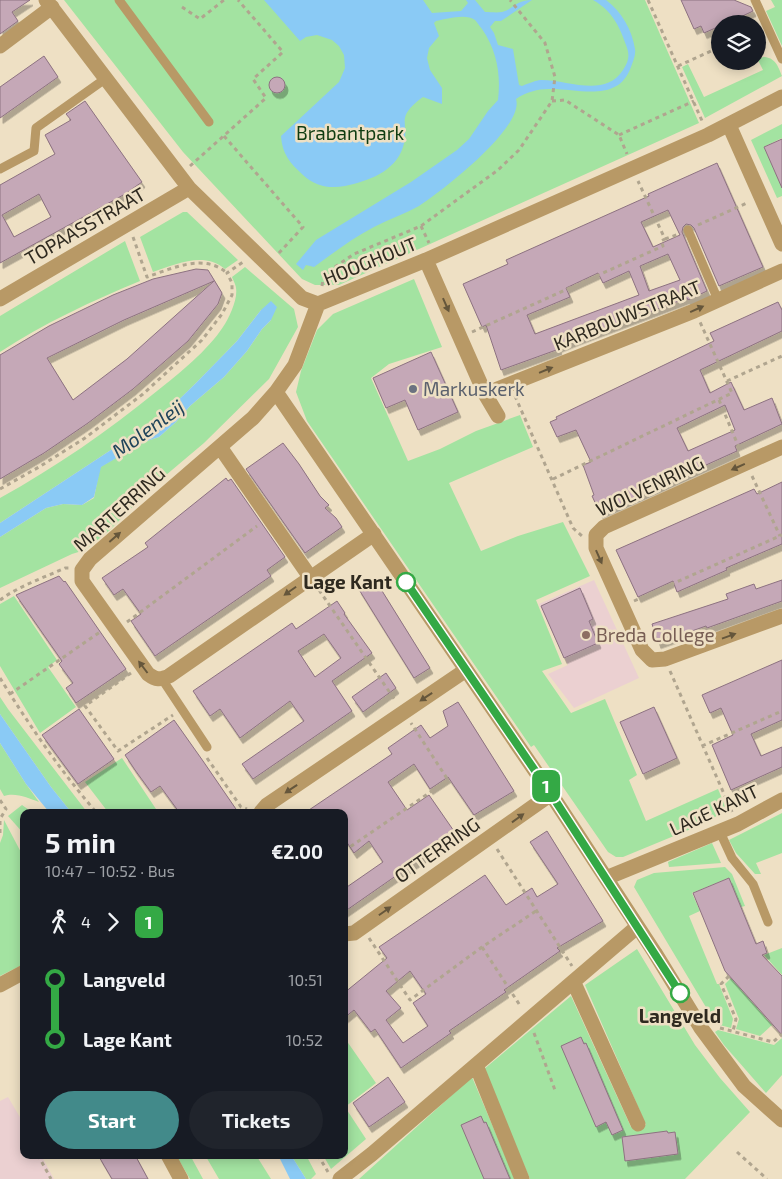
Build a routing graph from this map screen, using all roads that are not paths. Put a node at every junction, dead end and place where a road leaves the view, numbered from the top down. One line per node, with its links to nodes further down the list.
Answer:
1 (119, 0): 8 (lane)
2 (755, 0): 5 (lane)
3 (49, 4): 4 (street); 6 (street, HOOGHOUT)
4 (0, 46)
5 (782, 59)
6 (105, 79): 10 (lane); 11 (street, HOOGHOUT)
7 (782, 96): 9 (street, HOOGHOUT)
8 (209, 122)
9 (729, 125): 13 (street); 14 (street, HOOGHOUT)
10 (0, 169)
11 (189, 188): 16 (street, TOPAASSTRAAT); 18 (street, HOOGHOUT)
12 (688, 230): 17 (lane)
13 (782, 244)
14 (426, 260): 18 (street, HOOGHOUT); 20 (street, one-way to 20)
15 (782, 271): 17 (street, KARBOUWSTRAAT)
16 (0, 299)
17 (718, 300): 20 (street, KARBOUWSTRAAT, one-way to 17)
18 (318, 304): 19 (street)
19 (276, 392): 22 (street, MARTERRING); 24 (street)
20 (486, 394): 21 (street)
21 (498, 416)
22 (220, 447): 25 (street); 28 (street, MARTERRING, one-way to 22)
23 (782, 447): 26 (street, WOLVENRING, one-way to 26)
24 (374, 534): 25 (street); 27 (street)
25 (310, 577): 28 (street, one-way to 28)
26 (782, 616)
27 (466, 670): 30 (street); 32 (street, one-way to 32)
28 (162, 679): 29 (lane)
29 (208, 747)
30 (551, 794): 34 (street); 37 (street, OTTERRING, one-way to 30)
31 (782, 800): 33 (street, LAGE KANT)
32 (264, 809)
33 (720, 832): 34 (street, LAGE KANT); 35 (lane)
34 (606, 878): 36 (street)
35 (768, 922)
36 (637, 927): 39 (street); 42 (street)
37 (348, 934)
38 (20, 974): 40 (street)
39 (577, 980): 41 (street); 43 (street)
40 (0, 985)
41 (476, 1065): 46 (street); 47 (street)
42 (782, 1120)
43 (638, 1124)
44 (170, 1159): 45 (street)
45 (181, 1179)
46 (340, 1179)
47 (522, 1179)

